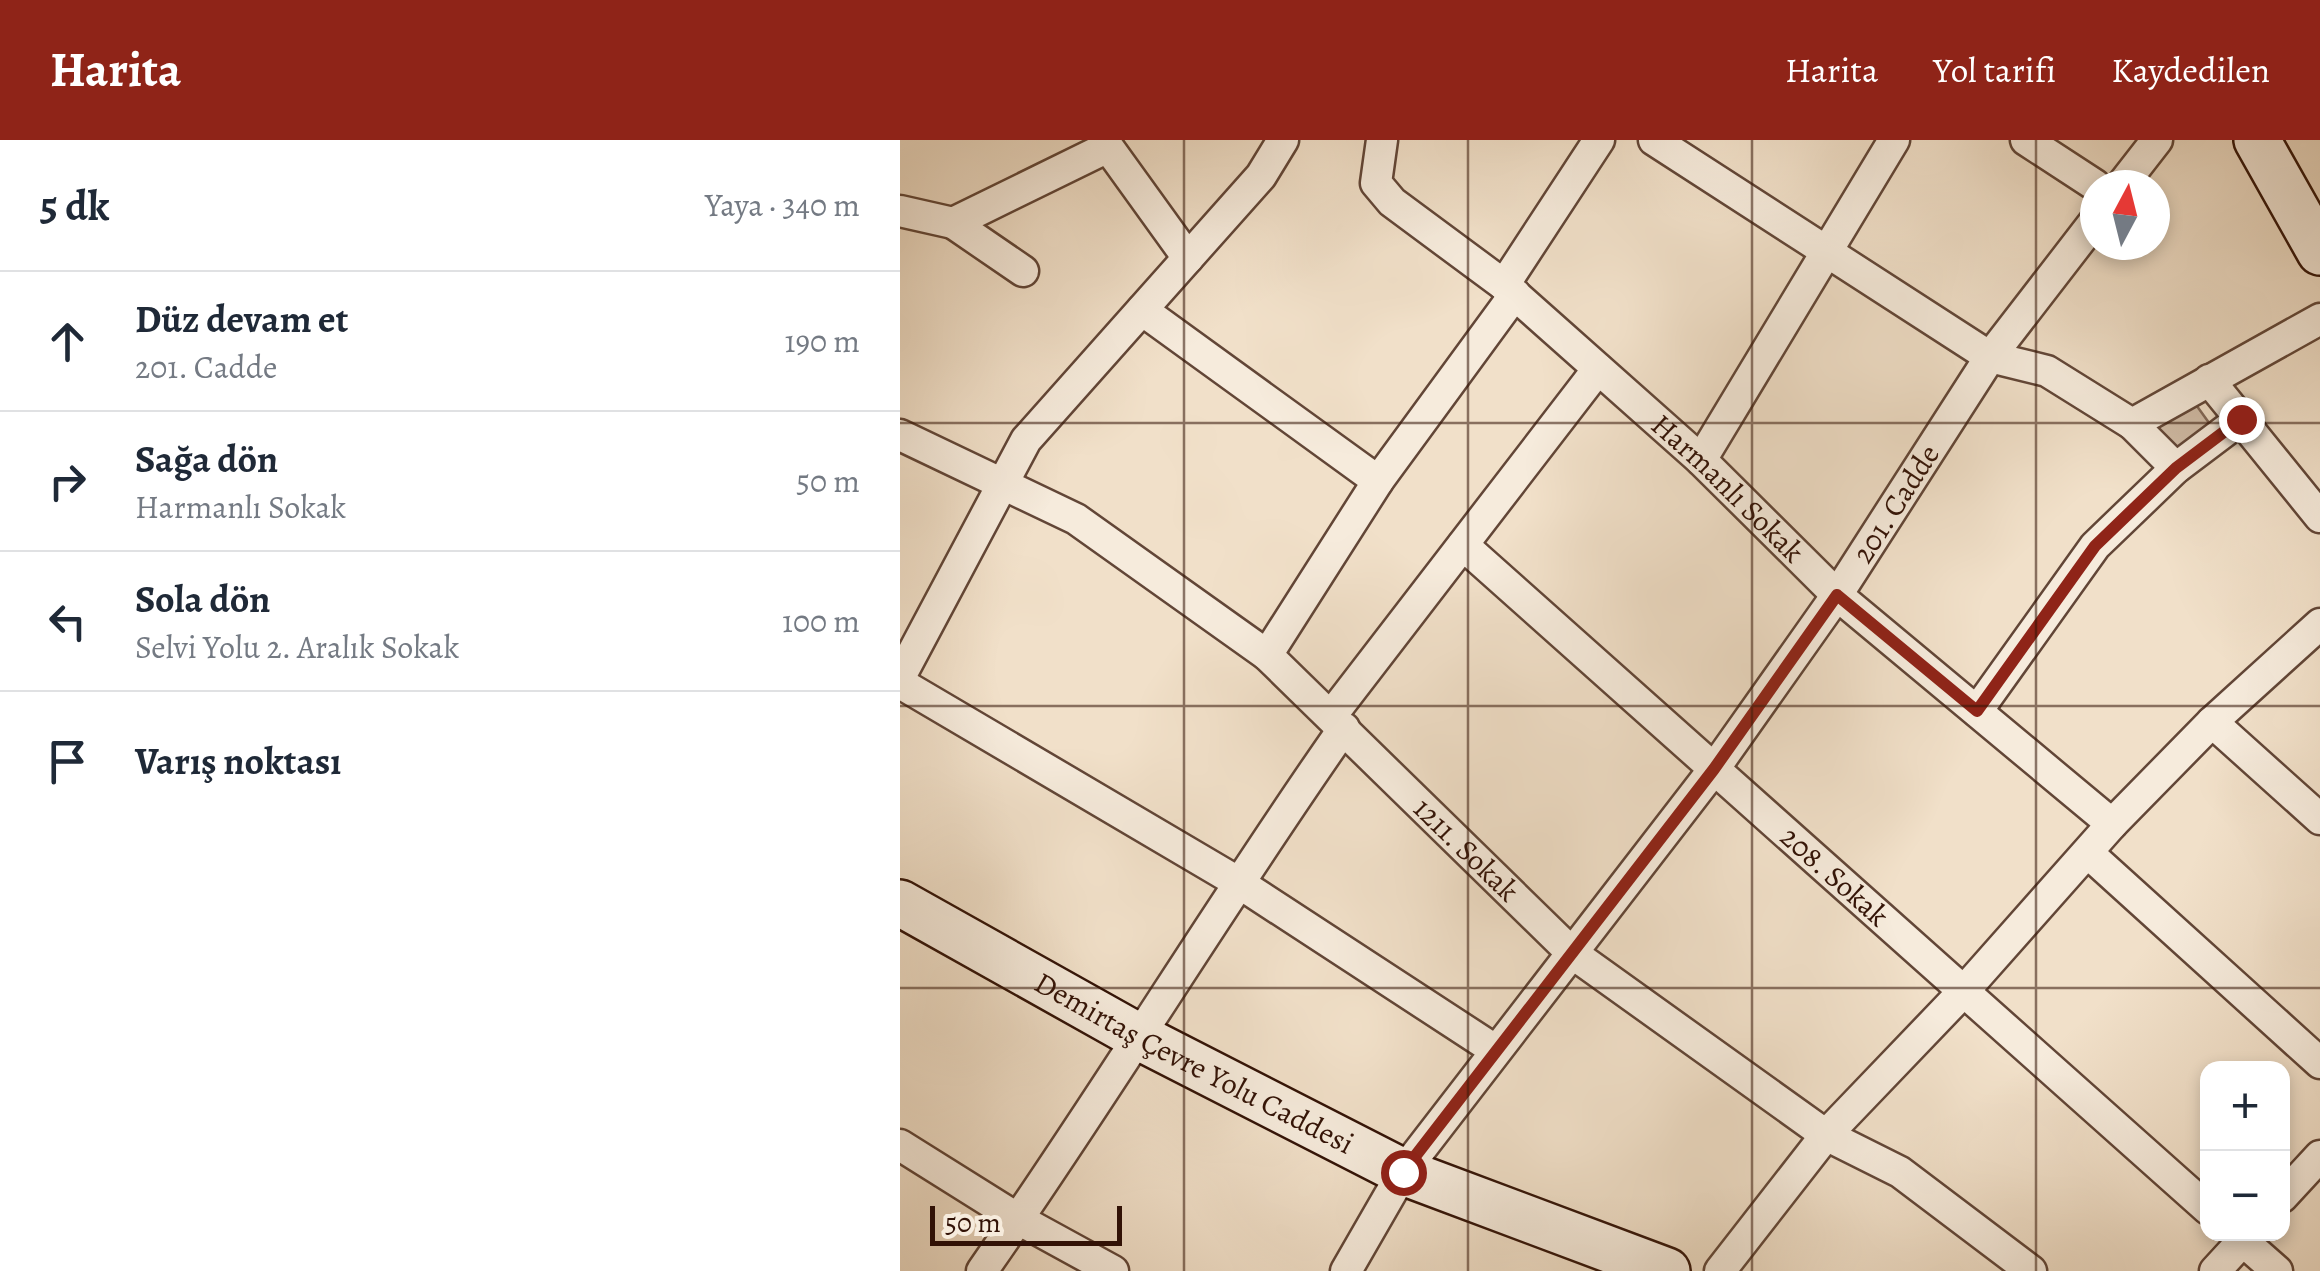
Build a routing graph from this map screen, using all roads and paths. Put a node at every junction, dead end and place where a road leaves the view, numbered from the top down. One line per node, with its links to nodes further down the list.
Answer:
1 (1283, 140): 16 (street)
2 (1382, 140): 18 (street, Harmanlı Sokak)
3 (1599, 140): 18 (street)
4 (1654, 140): 15 (street)
5 (1894, 140): 15 (street)
6 (2026, 140): 10 (street)
7 (2158, 140): 9 (street)
8 (2257, 140): 12 (main road)
9 (2134, 170)
10 (2080, 175)
11 (900, 210): 13 (street)
12 (2313, 222)
13 (953, 223): 16 (street); 17 (street)
14 (2080, 240): 21 (street, 201. Cadde)
15 (1827, 252): 21 (street); 27 (street)
16 (1188, 258): 19 (street)
17 (1023, 271)
18 (1509, 290): 22 (street, Harmanlı Sokak); 30 (street)
19 (1142, 310): 29 (street); 30 (street)
20 (2320, 319): 23 (street)
21 (1990, 357): 25 (street); 33 (street, 201. Cadde)
22 (1598, 368): 27 (street, Harmanlı Sokak); 32 (street)
23 (2209, 380): 24 (street); 25 (street)
24 (2241, 419): 28 (street); 31 (street)
25 (2132, 424): 28 (street)
26 (900, 434): 29 (street, 1211. Sokak)
27 (1700, 460): 33 (street, Harmanlı Sokak)
28 (2176, 468): 37 (street)
29 (1002, 481): 35 (street, 1211. Sokak); 36 (street)
30 (1378, 481): 35 (street)
31 (2320, 517)
32 (1462, 545): 38 (street); 40 (street, 208. Sokak)
33 (1837, 595): 37 (street, Harmanlı Sokak); 40 (street, 201. Cadde)
34 (2320, 624): 39 (street)
35 (1268, 654): 38 (street, 1211. Sokak)
36 (900, 680): 44 (street)
37 (1977, 711): 42 (street, Harmanlı Sokak)
38 (1338, 722): 44 (street); 46 (street, 1211. Sokak)
39 (2212, 722): 41 (street); 42 (street)
40 (1714, 769): 46 (street, 201. Cadde); 47 (street, 208. Sokak)
41 (2320, 818)
42 (2112, 824): 43 (street)
43 (2088, 852): 47 (street); 50 (street)
44 (1236, 881): 48 (street); 49 (street)
45 (900, 903): 48 (main road, Demirtaş Çevre Yolu Caddesi)
46 (1572, 953): 49 (street, 201. Cadde); 51 (street, 1211. Sokak)
47 (1963, 992): 51 (street); 56 (street, 208. Sokak)
48 (1139, 1037): 54 (main road, Demirtaş Çevre Yolu Caddesi); 57 (street)
49 (1495, 1050): 54 (street, 201. Cadde)
50 (2320, 1062)
51 (1826, 1135): 64 (street); 65 (street, 1211. Sokak)
52 (900, 1145): 57 (street)
53 (2320, 1156): 55 (street)
54 (1403, 1172): 62 (street, 201. Cadde); 63 (main road, Demirtaş Çevre Yolu Caddesi)
55 (2290, 1188)
56 (2200, 1202)
57 (1018, 1220): 60 (street); 61 (street)
58 (2238, 1241): 66 (street)
59 (2247, 1241): 67 (street)
60 (982, 1271)
61 (1114, 1271)
62 (1346, 1271)
63 (1666, 1271)
64 (1720, 1271)
65 (2031, 1271)
66 (2215, 1271)
67 (2277, 1271)

